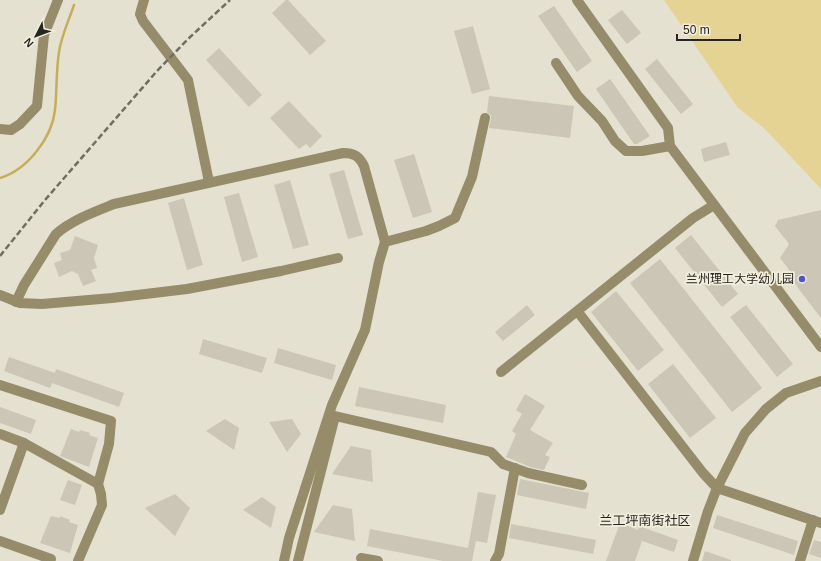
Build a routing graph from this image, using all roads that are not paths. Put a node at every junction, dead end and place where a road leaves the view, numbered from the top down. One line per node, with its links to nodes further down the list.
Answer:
1 (58, 0): 6 (street)
2 (144, 0): 8 (street)
3 (577, 0): 7 (street)
4 (556, 62): 7 (street)
5 (485, 118): 10 (street)
6 (0, 128)
7 (670, 146): 9 (street)
8 (209, 182): 10 (street); 13 (street)
9 (714, 205): 14 (street); 15 (street)
10 (385, 242): 31 (street)
11 (338, 258): 13 (street)
12 (0, 295): 13 (street)
13 (16, 302)
14 (578, 312): 16 (street); 24 (street)
15 (821, 347)
16 (501, 372)
17 (821, 381): 24 (street)
18 (0, 385): 22 (street)
19 (0, 434): 20 (street)
20 (24, 443): 22 (street); 25 (street)
21 (514, 468): 23 (street); 32 (street); 34 (street)
22 (98, 484): 30 (street)
23 (582, 485)
24 (717, 488): 26 (street); 35 (street)
25 (0, 510)
26 (817, 521): 36 (street)
27 (0, 541): 29 (street)
28 (361, 558): 33 (street)
29 (52, 560)
30 (78, 561)
31 (284, 561)
32 (298, 561)
33 (378, 561)
34 (495, 561)
35 (692, 561)
36 (800, 561)

